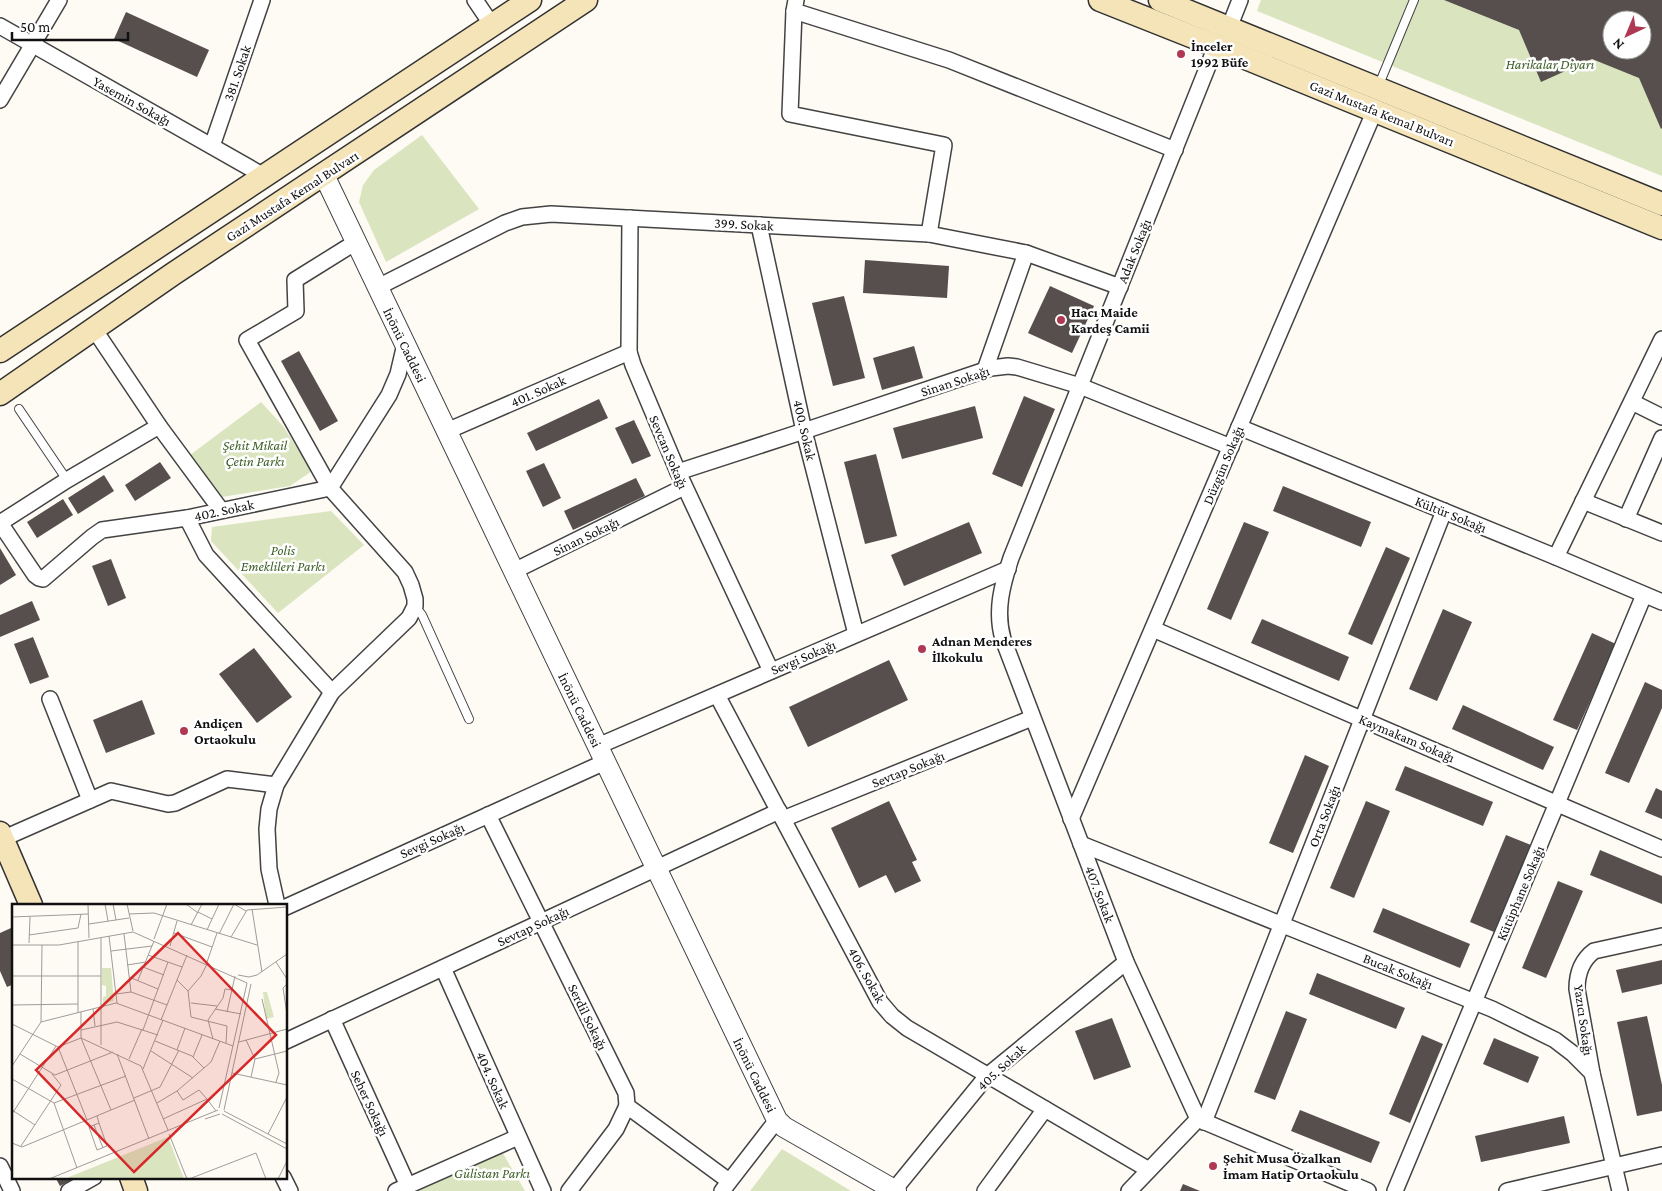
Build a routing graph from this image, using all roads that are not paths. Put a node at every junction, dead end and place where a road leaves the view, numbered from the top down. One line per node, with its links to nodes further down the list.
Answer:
1 (59, 0): 14 (street)
2 (262, 0): 17 (street, 381. Sokak)
3 (475, 0): 11 (street)
4 (530, 0): 11 (main road)
5 (586, 0): 19 (main road, Gazi Mustafa Kemal Bulvarı)
6 (1100, 0): 13 (main road, Gazi Mustafa Kemal Bulvarı)
7 (1160, 0): 13 (main road, Gazi Mustafa Kemal Bulvarı)
8 (1240, 0): 13 (street, Adak Sokağı)
9 (1414, 0): 16 (lane)
10 (795, 5): 18 (street); 25 (street)
11 (492, 25): 20 (main road)
12 (0, 26): 14 (street, Yasemin Sokağı)
13 (1223, 37): 16 (main road, Gazi Mustafa Kemal Bulvarı); 18 (street, Adak Sokağı)
14 (32, 45): 15 (street); 17 (street, Yasemin Sokağı)
15 (0, 100)
16 (1376, 100): 21 (main road, Gazi Mustafa Kemal Bulvarı); 24 (main road, Gazi Mustafa Kemal Bulvarı); 42 (street, Düzgün Sokağı)
17 (212, 146): 20 (street, Yasemin Sokağı)
18 (1175, 150): 29 (street, Adak Sokağı)
19 (324, 174): 26 (street, İnönü Caddesi); 30 (main road, Gazi Mustafa Kemal Bulvarı)
20 (264, 176): 33 (main road)
21 (1662, 204)
22 (630, 218): 23 (street, 399. Sokak); 28 (street, 399. Sokak); 34 (street, Sevcan Sokağı)
23 (760, 225): 25 (street, 399. Sokak); 44 (street, 400. Sokak)
24 (1662, 228)
25 (929, 234): 27 (street, 399. Sokak)
26 (356, 242): 28 (street, İnönü Caddesi); 50 (street)
27 (1026, 253): 29 (street, 399. Sokak); 35 (street)
28 (378, 287): 32 (street, İnönü Caddesi)
29 (1120, 287): 36 (street, Adak Sokağı)
30 (94, 329): 37 (main road, Gazi Mustafa Kemal Bulvarı); 41 (street)
31 (1662, 339): 38 (street)
32 (405, 344): 43 (street, İnönü Caddesi); 50 (street)
33 (0, 351)
34 (629, 352): 43 (street, 401. Sokak); 47 (street, Sevcan Sokağı)
35 (985, 370): 36 (street, Sinan Sokağı); 44 (street, Sinan Sokağı)
36 (1080, 386): 46 (street, Sinan Sokağı); 59 (street, Adak Sokağı)
37 (0, 394)
38 (1632, 402): 40 (street); 51 (street)
39 (18, 409): 48 (lane)
40 (1662, 418)
41 (159, 426): 48 (street); 52 (street)
42 (1239, 427): 46 (street, Düzgün Sokağı); 53 (street, Kültür Sokağı)
43 (447, 431): 60 (street, İnönü Caddesi)
44 (804, 431): 47 (street, Sinan Sokağı); 65 (street, 400. Sokak)
45 (1662, 438): 55 (street)
46 (1231, 447): 64 (street, Düzgün Sokağı)
47 (678, 472): 49 (street, Sevcan Sokağı)
48 (67, 480): 56 (street)
49 (684, 487): 60 (street, Sinan Sokağı); 66 (street, Sevcan Sokağı)
50 (330, 488): 52 (street, 402. Sokak); 63 (street)
51 (1583, 501): 55 (street); 58 (street)
52 (222, 510): 54 (street, 402. Sokak)
53 (1444, 511): 58 (street, Kültür Sokağı); 72 (street, Orta Sokağı)
54 (187, 518): 56 (street, 402. Sokak); 67 (street)
55 (1626, 519): 57 (street)
56 (0, 523)
57 (1662, 533)
58 (1556, 557): 61 (street, Kültür Sokağı)
59 (1008, 569): 65 (street, Sevgi Sokağı); 70 (street, 407. Sokak)
60 (514, 571): 73 (street, İnönü Caddesi)
61 (1644, 595): 62 (street, Kültür Sokağı); 76 (street, Kütüphane Sokağı)
62 (1662, 602)
63 (415, 606): 67 (street); 71 (lane)
64 (1153, 629): 72 (street, Kaymakam Sokağı); 79 (street, Düzgün Sokağı)
65 (856, 634): 66 (street, Sevgi Sokağı)
66 (771, 671): 68 (street, Sevgi Sokağı)
67 (332, 692): 74 (street)
68 (717, 694): 73 (street, Sevgi Sokağı); 78 (street, 406. Sokak)
69 (50, 699): 75 (street)
70 (1032, 718): 78 (street, Sevtap Sokağı); 79 (street, 407. Sokak)
71 (469, 719)
72 (1362, 719): 76 (street, Kaymakam Sokağı); 90 (street, Orta Sokağı)
73 (602, 754): 77 (street, Sevgi Sokağı); 84 (street, İnönü Caddesi)
74 (276, 785): 75 (street); 87 (street)
75 (90, 800): 80 (street)
76 (1557, 803): 82 (street, Kaymakam Sokağı); 94 (street, Kütüphane Sokağı)
77 (488, 815): 88 (street, Sevgi Sokağı); 89 (street, Serdil Sokağı)
78 (781, 815): 84 (street, Sevtap Sokağı); 98 (street, 406. Sokak)
79 (1071, 819): 81 (street, 407. Sokak)
80 (1, 836): 86 (main road)
81 (1081, 844): 90 (street, Bucak Sokağı); 92 (street, 407. Sokak)
82 (1662, 848)
83 (0, 867): 85 (main road)
84 (656, 869): 89 (street, Sevtap Sokağı); 101 (street, İnönü Caddesi)
85 (16, 904)
86 (31, 904)
87 (277, 904)
88 (288, 906)
89 (541, 922): 93 (street, Sevtap Sokağı); 99 (street, Serdil Sokağı)
90 (1282, 925): 94 (street, Bucak Sokağı); 102 (street, Orta Sokağı)
91 (1662, 936): 97 (street, Yazıcı Sokağı)
92 (1126, 962): 98 (street, 405. Sokak); 102 (street, 407. Sokak)
93 (443, 968): 95 (street, Sevtap Sokağı); 103 (street, 404. Sokak)
94 (1474, 1002): 97 (street, Bucak Sokağı); 125 (street, Kütüphane Sokağı)
95 (332, 1020): 96 (street, Sevtap Sokağı); 113 (street, Seher Sokağı)
96 (288, 1040)
97 (1592, 1073): 106 (street)
98 (988, 1076): 100 (street, 406. Sokak); 114 (street, 405. Sokak)
99 (627, 1106): 112 (street); 121 (street)
100 (1045, 1109): 107 (street, 406. Sokak); 122 (street)
101 (777, 1120): 112 (street); 114 (street, İnönü Caddesi)
102 (1201, 1121): 107 (street); 124 (street)
103 (518, 1136): 113 (street); 120 (street, 404. Sokak)
104 (1662, 1155): 106 (street)
105 (0, 1166): 115 (street)
106 (1614, 1166): 126 (street); 127 (street)
107 (1149, 1170): 123 (street)
108 (92, 1178): 116 (street)
109 (130, 1178): 117 (main road)
110 (144, 1178): 118 (main road)
111 (284, 1178): 119 (street)
112 (726, 1186)
113 (402, 1188)
114 (895, 1190)
115 (12, 1191)
116 (69, 1191)
117 (136, 1191)
118 (150, 1191)
119 (290, 1191)
120 (543, 1191)
121 (569, 1191)
122 (985, 1191)
123 (1129, 1191)
124 (1368, 1191)
125 (1395, 1191)
126 (1507, 1191)
127 (1620, 1191)

